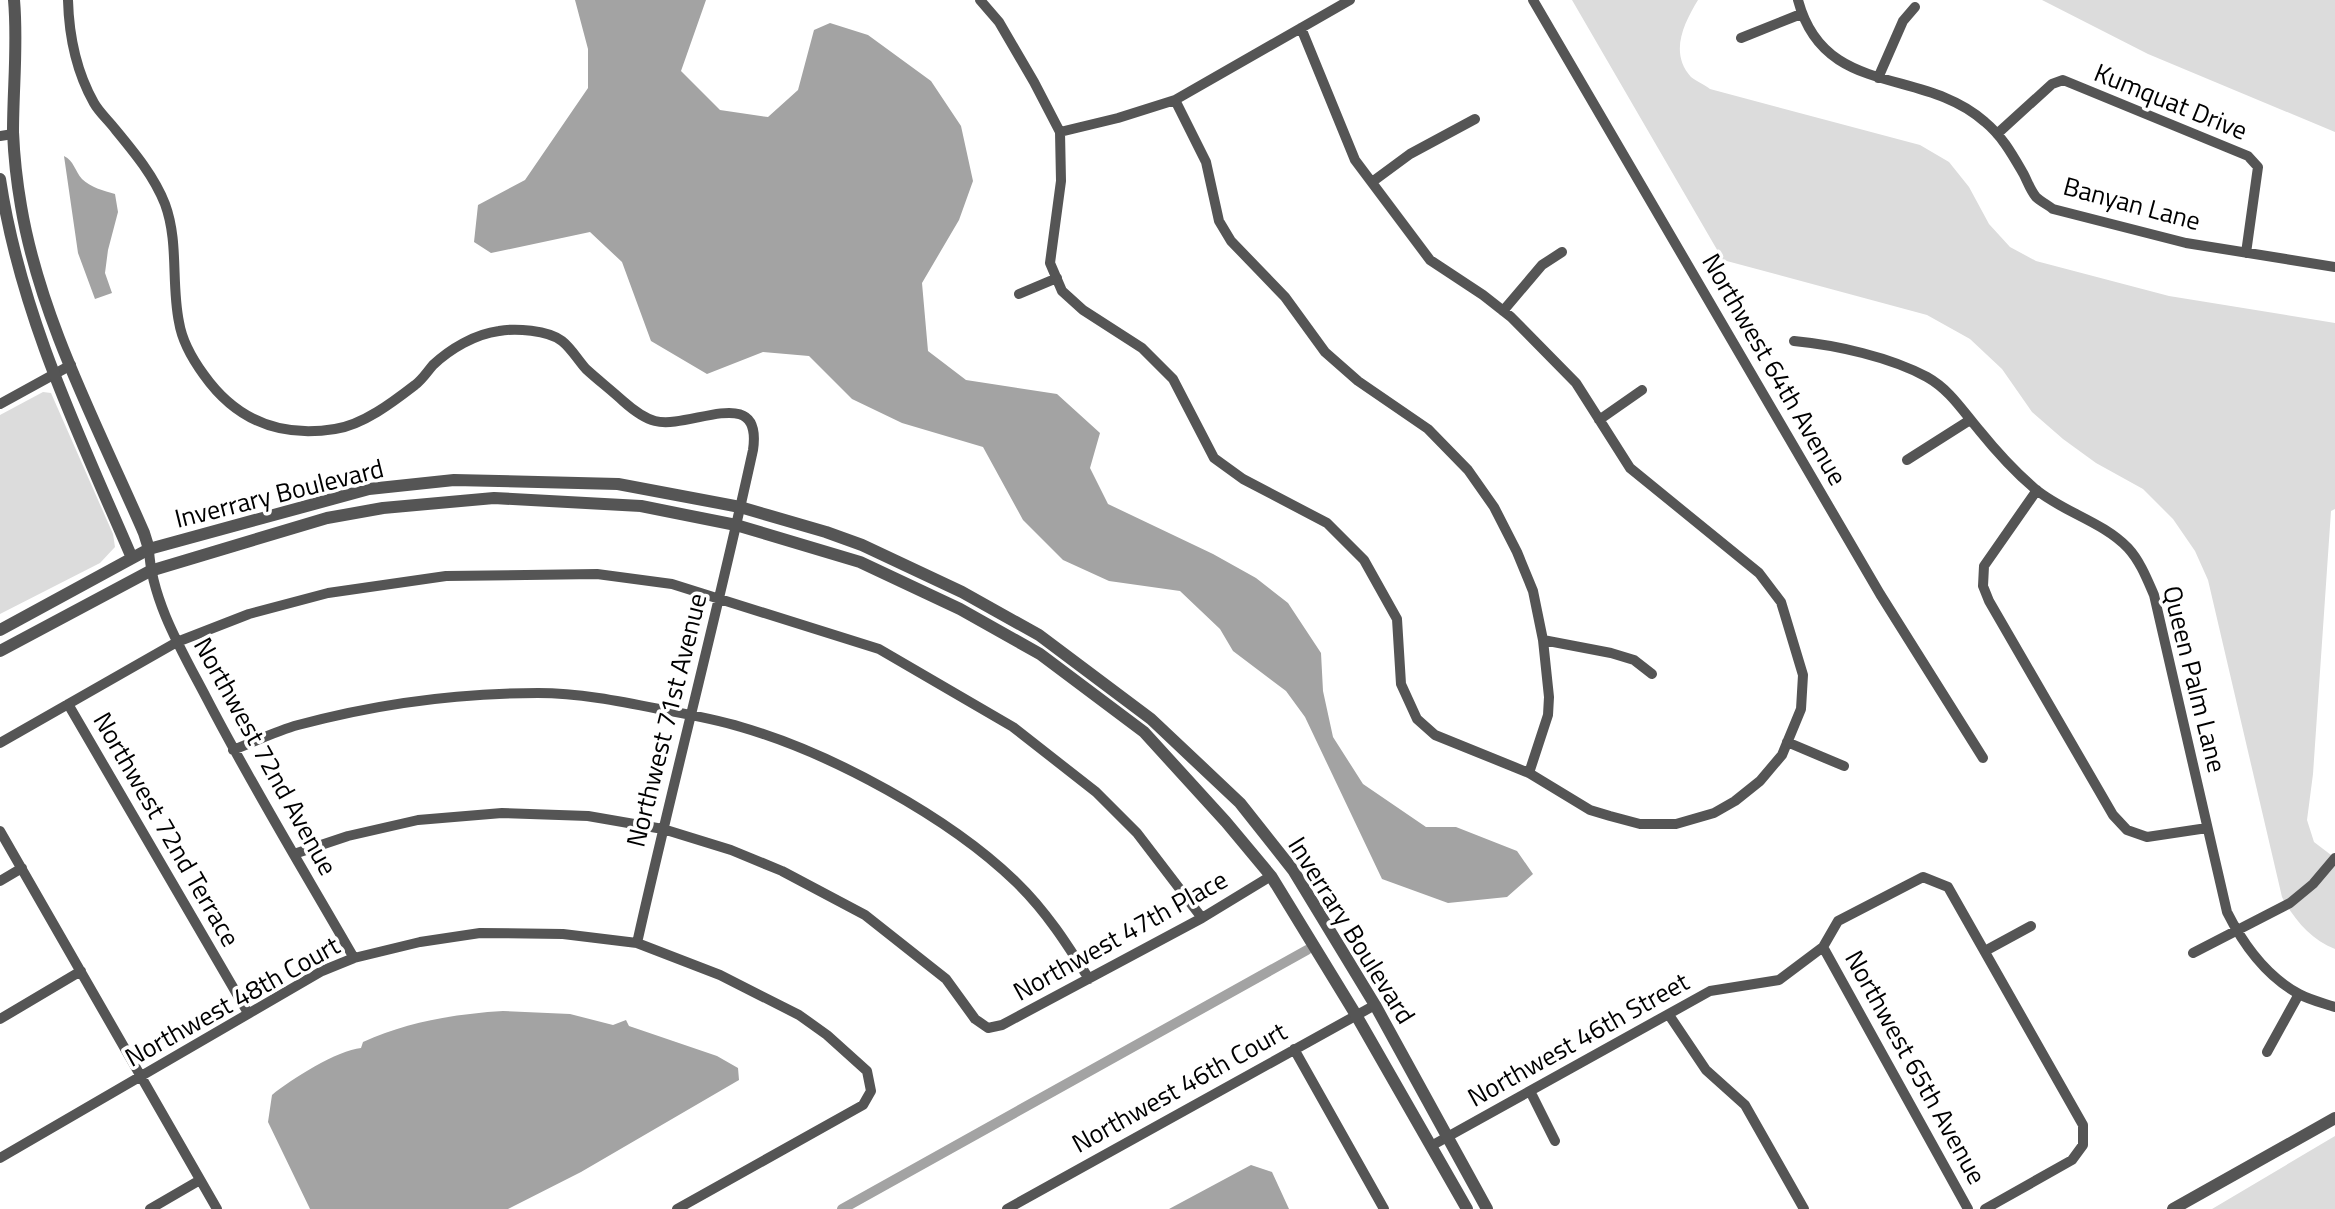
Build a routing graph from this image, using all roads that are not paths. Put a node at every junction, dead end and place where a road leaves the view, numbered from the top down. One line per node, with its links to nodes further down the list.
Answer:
1 (14, 0): 16 (street)
2 (68, 0): 34 (street, Northwest 71st Avenue)
3 (980, 0): 14 (street)
4 (1350, 0): 9 (street)
5 (1533, 0): 50 (street, Northwest 64th Avenue)
6 (1798, 0): 8 (street, Banyan Lane)
7 (1915, 7): 11 (street)
8 (1801, 14): 10 (street); 11 (street, Banyan Lane)
9 (1301, 28): 12 (street); 18 (street)
10 (1741, 38)
11 (1878, 78): 15 (street, Banyan Lane)
12 (1175, 100): 14 (street); 41 (street)
13 (1475, 119): 18 (street)
14 (1060, 132): 22 (street)
15 (1997, 134): 20 (street, Banyan Lane); 20 (street, Kumquat Drive)
16 (7, 135): 26 (street)
17 (0, 179): 27 (street)
18 (1372, 182): 24 (street)
19 (1562, 252): 24 (street)
20 (2246, 253): 21 (street, Banyan Lane)
21 (2335, 267)
22 (1057, 278): 23 (street); 52 (street)
23 (1020, 294)
24 (1503, 311): 30 (street)
25 (1794, 341): 31 (street, Queen Palm Lane)
26 (71, 365): 27 (street); 36 (street)
27 (53, 375): 29 (street); 37 (street)
28 (1642, 390): 30 (street)
29 (0, 404)
30 (1599, 419): 47 (street)
31 (1970, 420): 32 (street); 33 (street, Queen Palm Lane)
32 (1907, 460)
33 (2037, 490): 53 (street, Queen Palm Lane); 53 (street)
34 (740, 507): 35 (street, Northwest 71st Avenue); 36 (street, Inverrary Boulevard); 72 (street, Inverrary Boulevard)
35 (736, 525): 38 (street, Inverrary Boulevard); 39 (street, Northwest 71st Avenue); 59 (street, Inverrary Boulevard)
36 (149, 550): 37 (street, Inverrary Boulevard); 38 (street, Northwest 72nd Avenue)
37 (132, 558): 38 (street); 40 (street, Inverrary Boulevard)
38 (150, 571): 42 (street, Northwest 72nd Avenue); 43 (street, Inverrary Boulevard)
39 (719, 597): 42 (street); 46 (street, Northwest 71st Avenue); 61 (street)
40 (0, 630)
41 (1543, 640): 44 (street); 52 (street)
42 (177, 642): 45 (street); 49 (street, Northwest 72nd Avenue)
43 (0, 651)
44 (1652, 674)
45 (68, 704): 48 (street); 74 (street, Northwest 72nd Terrace)
46 (692, 716): 49 (street); 54 (street, Northwest 71st Avenue); 70 (street)
47 (1787, 742): 51 (street); 52 (street)
48 (0, 743)
49 (233, 750): 56 (street, Northwest 72nd Avenue)
50 (1983, 758)
51 (1844, 766)
52 (1529, 773)
53 (2207, 828): 63 (street, Queen Palm Lane)
54 (663, 829): 56 (street); 64 (street, Northwest 71st Avenue); 70 (street, Northwest 47th Place)
55 (0, 831): 58 (street)
56 (294, 854): 68 (street, Northwest 72nd Avenue)
57 (2335, 858): 63 (street)
58 (22, 869): 60 (street); 69 (street)
59 (1271, 876): 61 (street, Northwest 47th Place); 75 (street, Inverrary Boulevard)
60 (0, 881)
61 (1202, 918): 70 (street, Northwest 47th Place)
62 (2031, 926): 66 (street)
63 (2237, 931): 67 (street); 71 (street, Queen Palm Lane)
64 (636, 943): 68 (street, Northwest 48th Court); 90 (street, Northwest 48th Court)
65 (1823, 947): 66 (street, Northwest 46th Street); 76 (street, Northwest 46th Street); 96 (street, Northwest 65th Avenue)
66 (1985, 951): 97 (street)
67 (2193, 953)
68 (354, 958): 74 (street, Northwest 48th Court)
69 (81, 971): 77 (street); 80 (street)
70 (1089, 979)
71 (2299, 994): 73 (street, Queen Palm Lane); 79 (street)
72 (1374, 1005): 75 (street, Northwest 46th Court); 83 (street, Inverrary Boulevard)
73 (2335, 1007)
74 (248, 1013): 80 (street, Northwest 48th Court)
75 (1356, 1015): 78 (street, Northwest 46th Court); 85 (street, Inverrary Boulevard)
76 (1669, 1015): 81 (street, Northwest 46th Street); 95 (street)
77 (0, 1018)
78 (1294, 1049): 91 (street, Northwest 46th Court); 92 (street)
79 (2267, 1052)
80 (142, 1077): 86 (street, Northwest 48th Court); 87 (street)
81 (1530, 1091): 83 (street, Northwest 46th Street); 84 (street)
82 (2335, 1118): 98 (street)
83 (1446, 1138): 85 (street, Northwest 46th Street); 94 (street, Inverrary Boulevard)
84 (1555, 1141)
85 (1431, 1146): 93 (street, Inverrary Boulevard)
86 (0, 1158)
87 (200, 1180): 88 (street); 89 (street)
88 (150, 1209)
89 (218, 1209)
90 (677, 1209)
91 (1007, 1209)
92 (1384, 1209)
93 (1467, 1209)
94 (1487, 1209)
95 (1804, 1209)
96 (1968, 1209)
97 (1985, 1209)
98 (2172, 1209)

